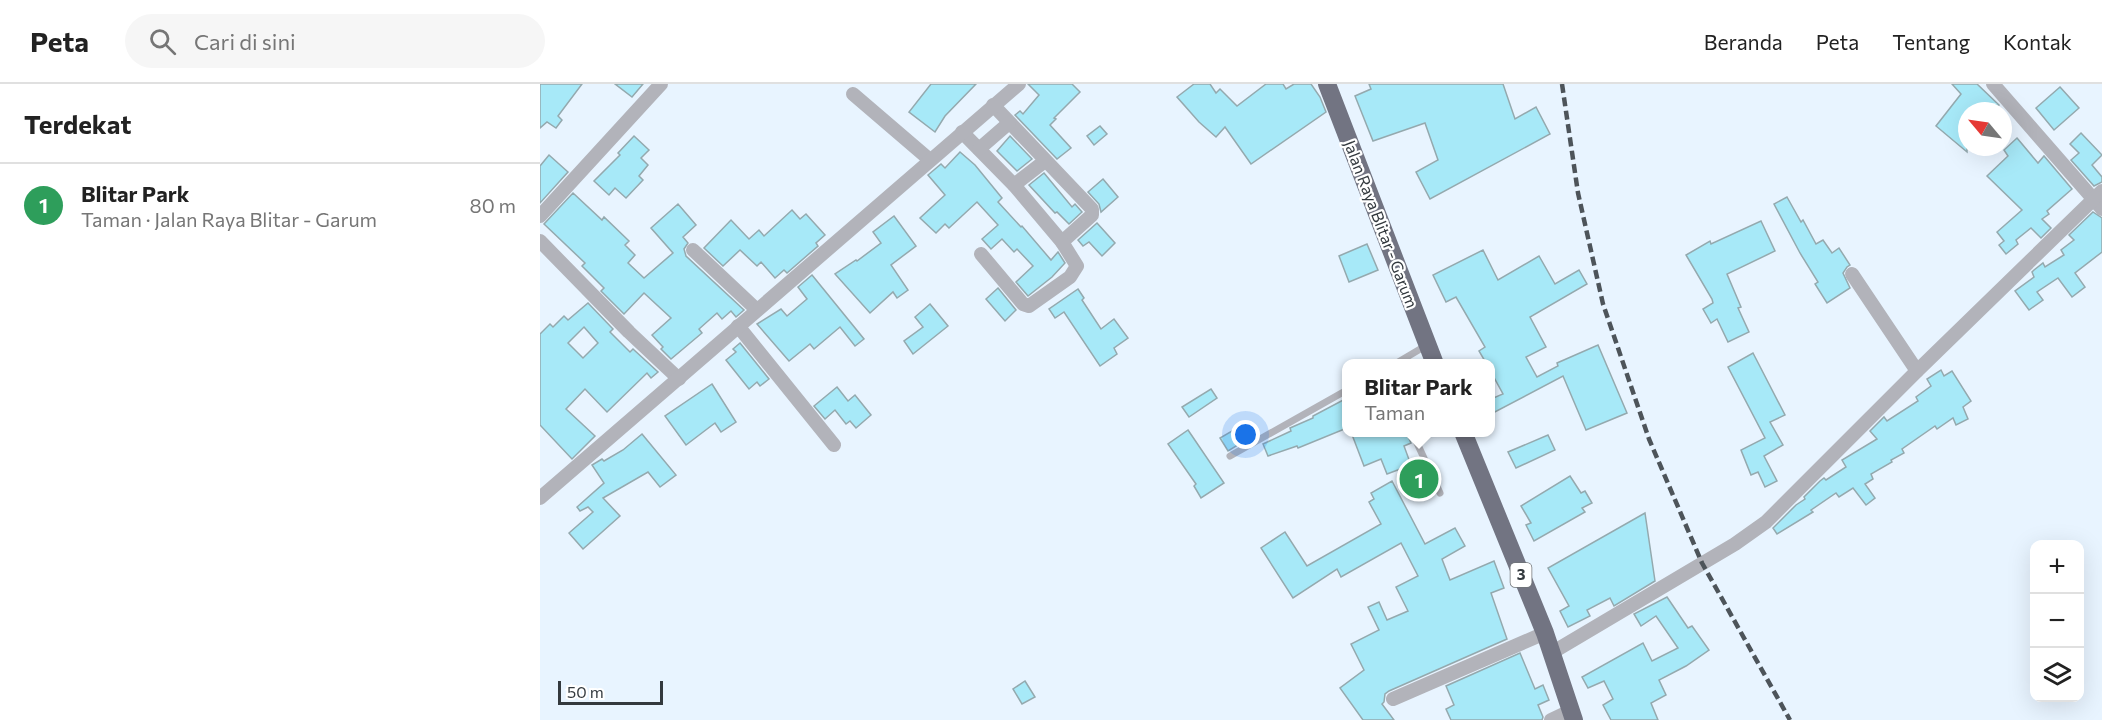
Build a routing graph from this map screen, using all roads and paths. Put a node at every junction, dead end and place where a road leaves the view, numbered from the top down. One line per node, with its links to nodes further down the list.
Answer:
1 (661, 84): 14 (street)
2 (1019, 84): 6 (street)
3 (1327, 84): 22 (highway, Jalan Raya Blitar - Garum)
4 (1994, 84): 13 (street)
5 (853, 94): 10 (street)
6 (993, 105): 7 (street); 8 (street)
7 (1009, 123): 9 (street); 11 (street)
8 (962, 132): 9 (street); 10 (street)
9 (979, 149): 12 (street)
10 (930, 160): 20 (street)
11 (1045, 161): 12 (street); 16 (street)
12 (1014, 185): 16 (street)
13 (2099, 200): 25 (street)
14 (540, 216)
15 (540, 241): 26 (street)
16 (1062, 242): 18 (street)
17 (693, 250): 20 (street)
18 (981, 254)
19 (1852, 274): 25 (street)
20 (757, 310): 21 (street)
21 (738, 326): 26 (street); 30 (street)
22 (1427, 345): 23 (lane); 24 (highway, Jalan Raya Blitar - Garum)
23 (1402, 359)
24 (1433, 359)
25 (1917, 371): 35 (street)
26 (679, 379): 33 (street)
27 (1342, 393): 31 (lane)
28 (1415, 437): 32 (lane)
29 (1465, 437): 34 (highway, 3)
30 (834, 445)
31 (1230, 456)
32 (1440, 493)
33 (540, 498)
34 (1545, 633): 35 (highway, 3); 36 (street)
35 (1552, 652): 37 (highway, 3)
36 (1393, 699)
37 (1572, 715): 38 (street)
38 (1551, 720)

